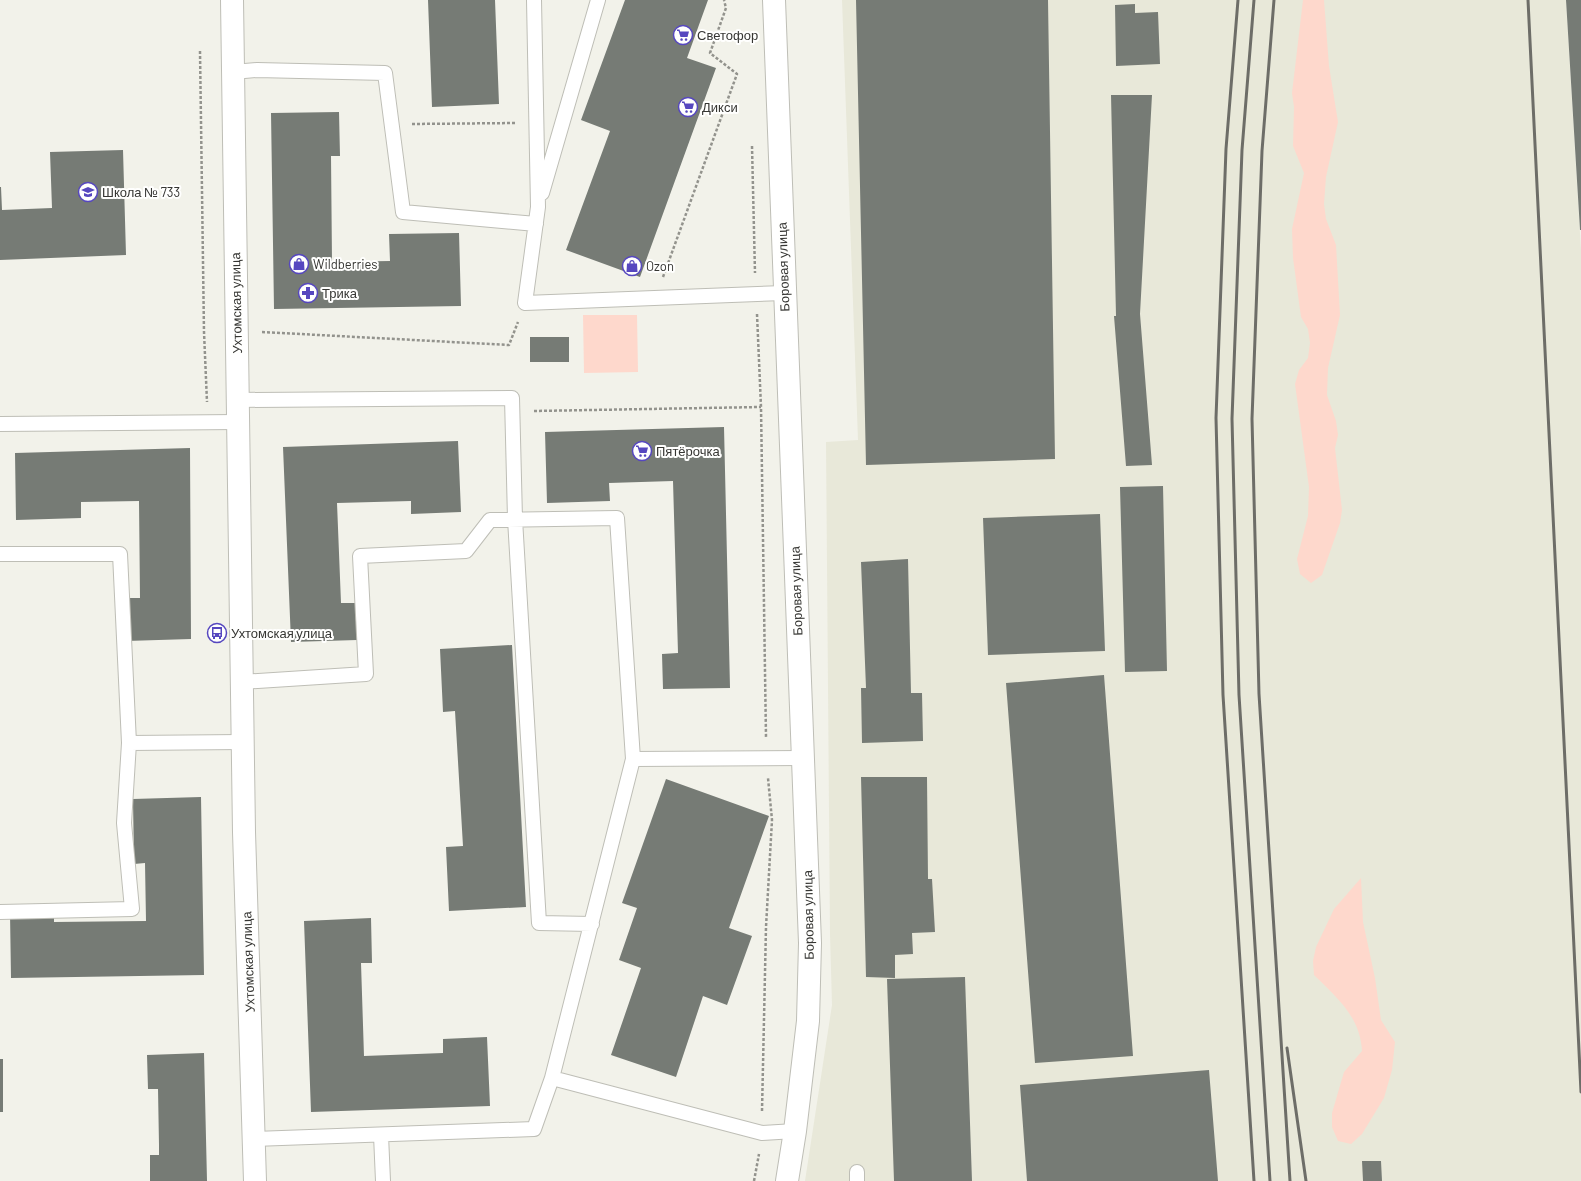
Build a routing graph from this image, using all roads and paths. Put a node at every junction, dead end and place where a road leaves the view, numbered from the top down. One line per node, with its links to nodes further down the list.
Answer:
1 (232, 0): 7 (street, Ухтомская улица)
2 (534, 0): 8 (lane)
3 (598, 0): 11 (lane)
4 (724, 0): 15 (path)
5 (774, 0): 13 (street, Боровая улица)
6 (200, 51): 17 (path)
7 (233, 72): 9 (lane); 19 (street, Ухтомская улица)
8 (536, 122): 9 (path); 11 (lane)
9 (392, 124): 12 (lane)
10 (752, 144): 14 (path)
11 (538, 207): 12 (lane)
12 (536, 224): 16 (lane)
13 (784, 293): 14 (lane); 28 (street, Боровая улица)
14 (756, 295): 15 (lane); 27 (path)
15 (655, 299): 16 (lane)
16 (525, 303): 18 (path)
17 (204, 332)
18 (262, 332)
19 (237, 400): 20 (street, Ухтомская улица); 22 (lane)
20 (238, 422): 21 (lane); 24 (street, Ухтомская улица)
21 (0, 424)
22 (515, 519): 24 (lane); 29 (lane); 31 (lane)
23 (0, 554): 26 (lane)
24 (242, 682): 25 (street, Ухтомская улица)
25 (242, 742): 26 (lane); 36 (street, Ухтомская улица)
26 (129, 744): 30 (lane)
27 (766, 758): 28 (lane); 29 (lane); 34 (path)
28 (803, 758): 33 (street, Боровая улица)
29 (633, 759): 31 (lane)
30 (0, 912)
31 (592, 924): 32 (lane)
32 (552, 1078): 34 (lane); 35 (lane)
33 (795, 1131): 34 (lane); 40 (street, Боровая улица)
34 (762, 1133): 39 (path)
35 (382, 1135): 36 (lane); 38 (lane)
36 (254, 1139): 37 (street, Ухтомская улица)
37 (255, 1181)
38 (383, 1181)
39 (754, 1181)
40 (787, 1181)

